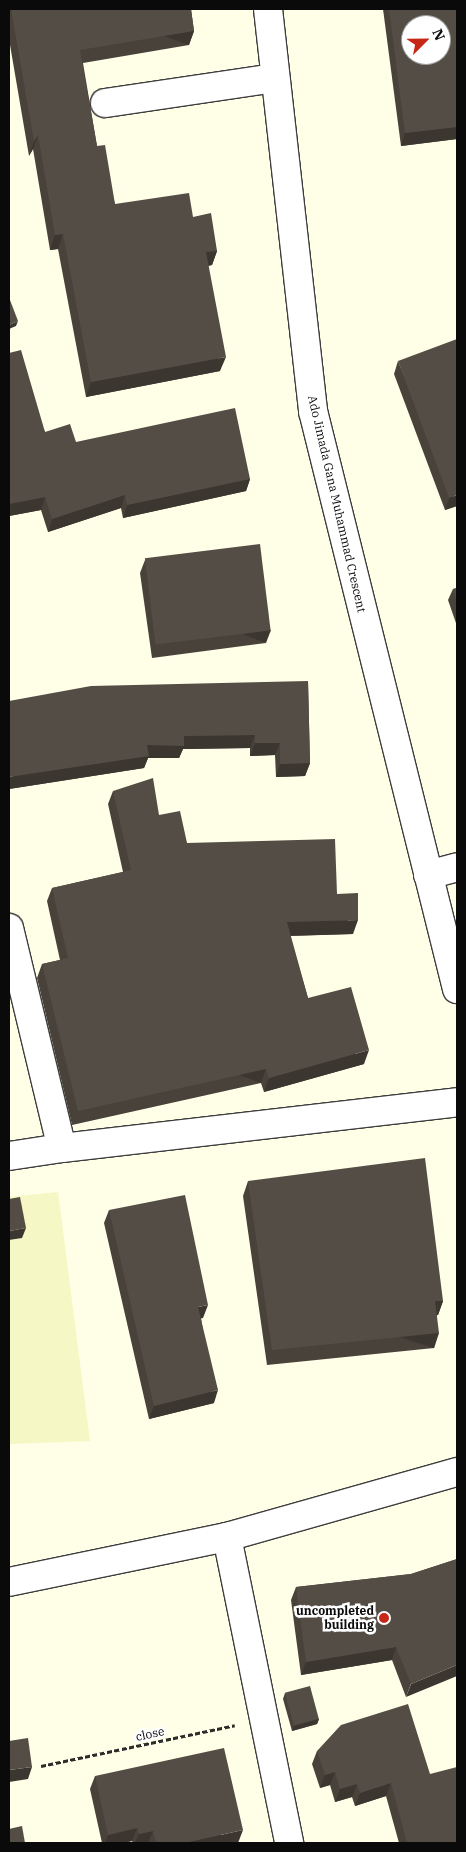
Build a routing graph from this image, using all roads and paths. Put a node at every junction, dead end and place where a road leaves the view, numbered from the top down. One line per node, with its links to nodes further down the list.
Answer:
1 (268, 9): 2 (street, Ado Jimada Gana Muhammad Crescent)
2 (275, 78): 3 (street); 5 (street, Ado Jimada Gana Muhammad Crescent)
3 (104, 103)
4 (457, 867): 5 (street)
5 (428, 875): 7 (street, Ado Jimada Gana Muhammad Crescent)
6 (9, 928): 9 (street)
7 (457, 989)
8 (457, 1102): 9 (street)
9 (62, 1148): 10 (street)
10 (9, 1156)
11 (457, 1472): 12 (street)
12 (227, 1537): 13 (street); 14 (street)
13 (9, 1582)
14 (263, 1719): 15 (path, close); 16 (street)
15 (41, 1766)
16 (290, 1843)

